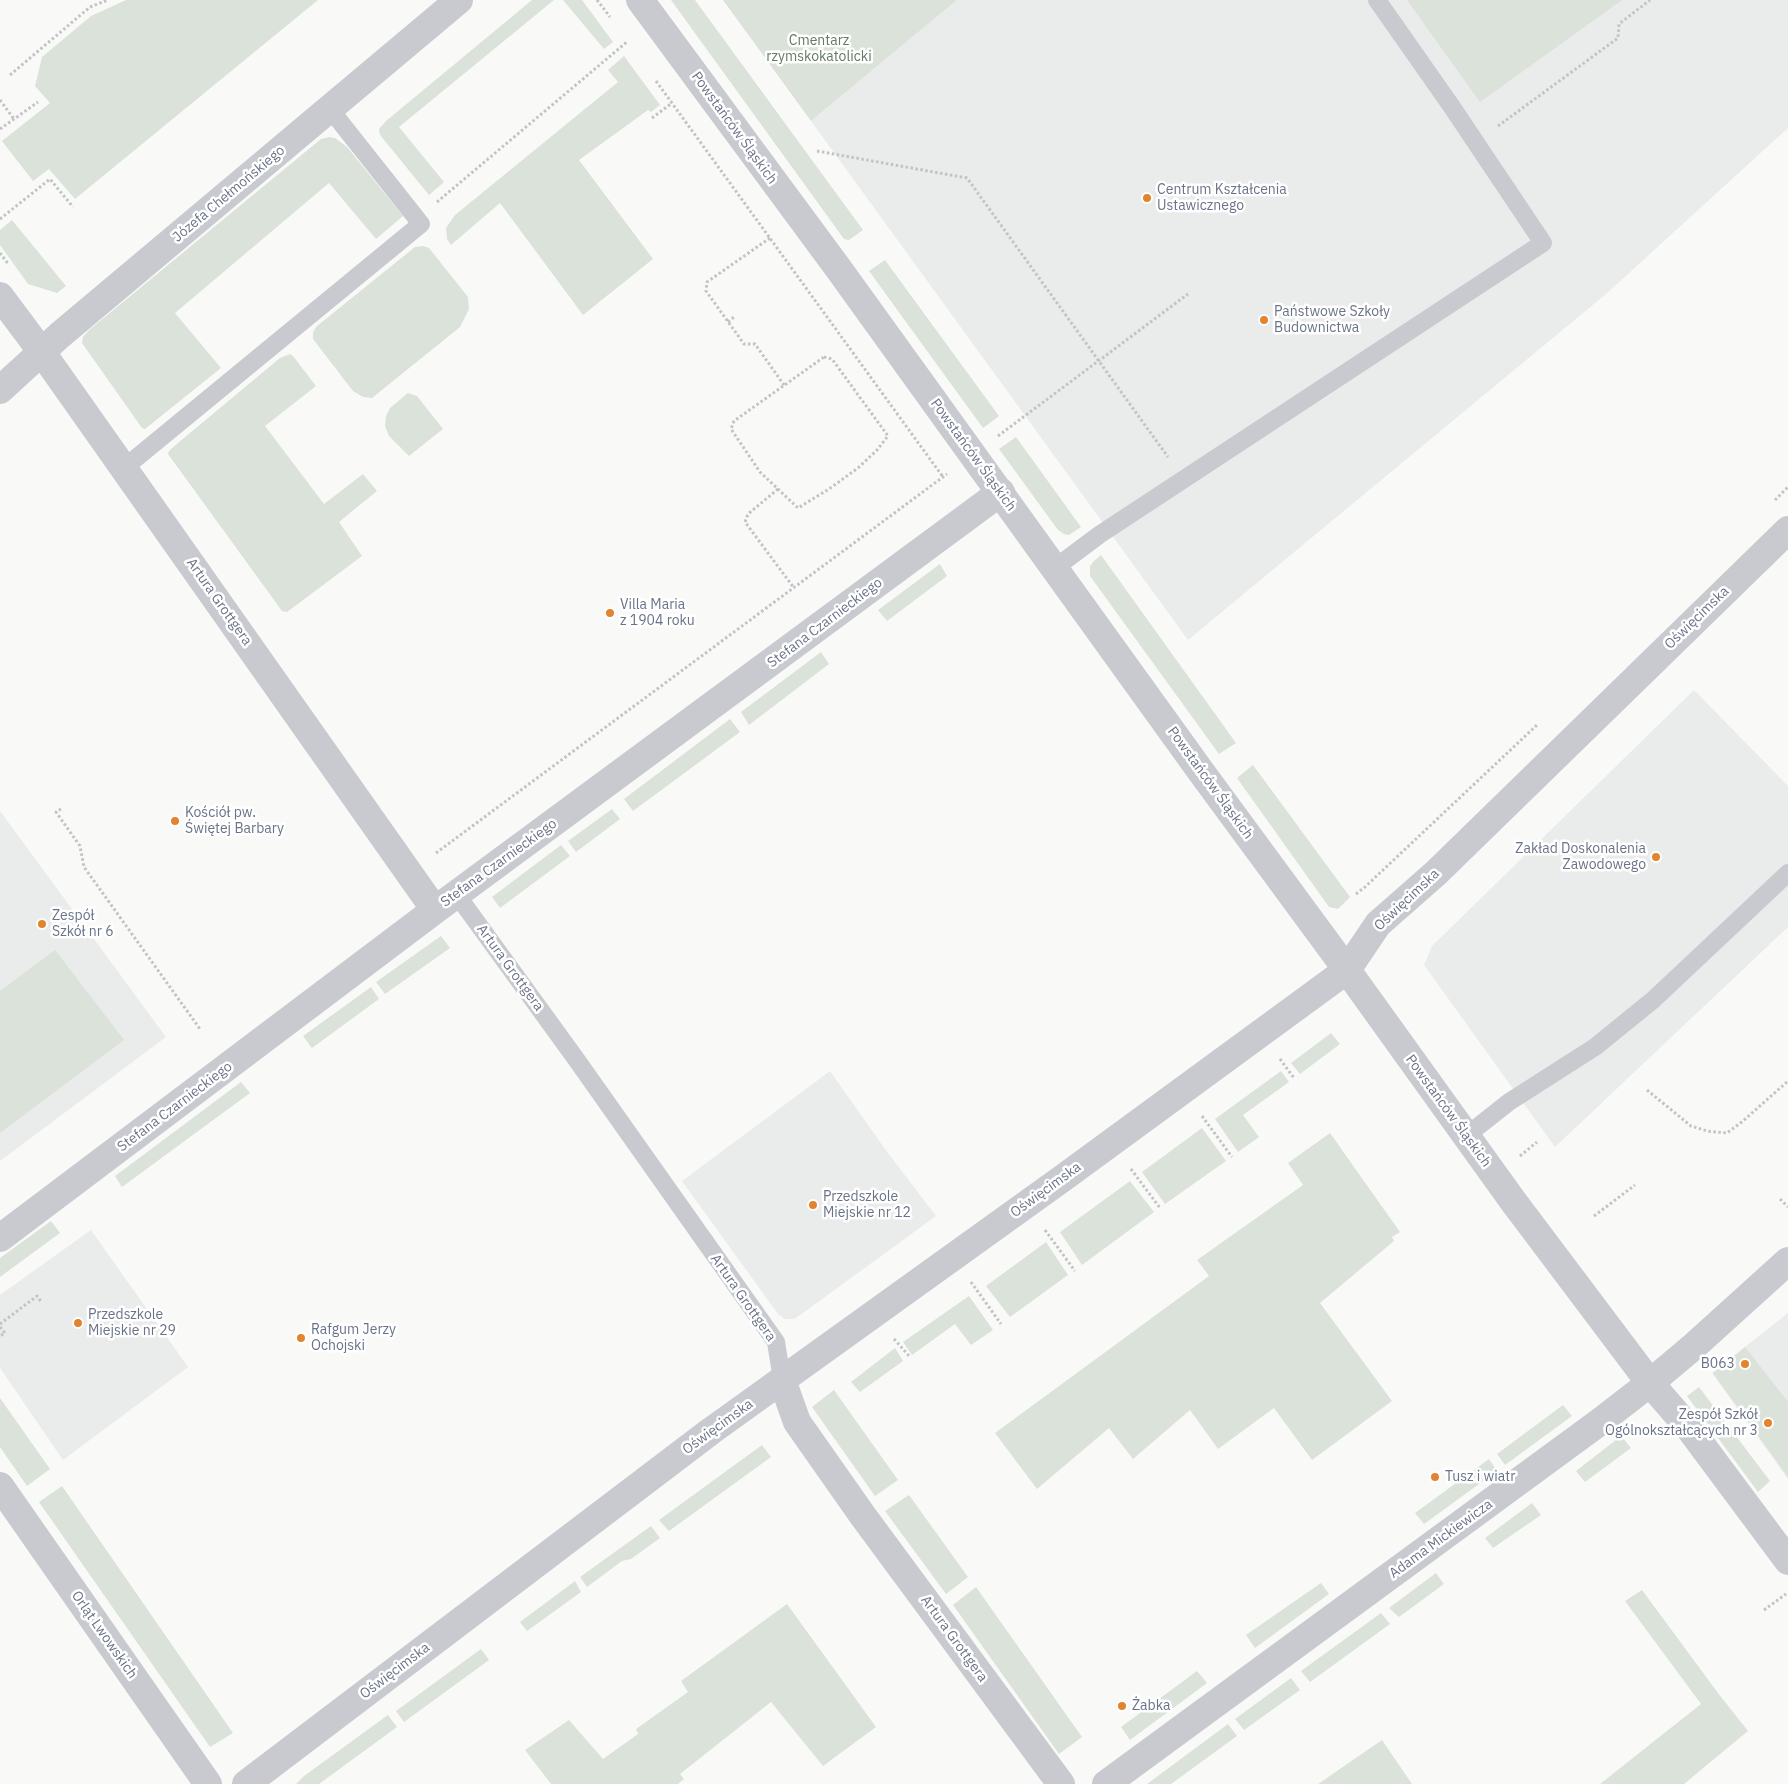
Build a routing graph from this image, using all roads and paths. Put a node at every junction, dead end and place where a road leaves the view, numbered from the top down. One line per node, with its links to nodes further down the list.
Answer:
1 (108, 0): 11 (path)
2 (460, 0): 16 (street, Józefa Chełmońskiego)
3 (598, 0): 7 (path)
4 (640, 0): 34 (street, Powstańców Śląskich)
5 (1377, 0): 20 (lane)
6 (1650, 0): 20 (path)
7 (613, 21)
8 (623, 34): 9 (path)
9 (628, 42): 10 (path); 23 (path)
10 (633, 49)
11 (10, 75)
12 (656, 80): 15 (path)
13 (0, 100): 18 (path)
14 (38, 102): 18 (path)
15 (672, 104): 17 (path); 25 (path)
16 (330, 109): 23 (lane); 30 (street, Józefa Chełmońskiego)
17 (652, 118)
18 (14, 119): 19 (path)
19 (0, 129)
20 (1475, 142): 37 (lane)
21 (817, 151): 31 (path)
22 (73, 206): 24 (path)
23 (417, 218): 35 (lane)
24 (0, 219)
25 (770, 238): 29 (path); 36 (path)
26 (1188, 294): 31 (path)
27 (0, 296): 30 (street, Artura Grottgera)
28 (735, 316): 29 (path)
29 (728, 322): 32 (path)
30 (41, 351): 33 (street, Józefa Chełmońskiego); 35 (street, Artura Grottgera)
31 (1098, 360): 34 (path); 37 (path)
32 (784, 385): 38 (path); 38 (path)
33 (0, 390)
34 (973, 455): 36 (path); 39 (street, Powstańców Śląskich)
35 (124, 468): 44 (street, Artura Grottgera)
36 (943, 477): 42 (path)
37 (1184, 480): 41 (lane)
38 (778, 489): 42 (path)
39 (1001, 492): 41 (street, Powstańców Śląskich); 46 (street, Stefana Czarnieckiego)
40 (1788, 530): 47 (street, Oświęcimska)
41 (1055, 568): 47 (street, Powstańców Śląskich)
42 (794, 588): 44 (path)
43 (61, 809): 48 (path)
44 (409, 873): 46 (street, Artura Grottgera)
45 (1788, 874): 54 (lane)
46 (446, 902): 63 (street, Stefana Czarnieckiego); 73 (lane, Artura Grottgera)
47 (1348, 970): 54 (street, Powstańców Śląskich); 73 (street, Oświęcimska)
48 (200, 1029)
49 (1279, 1059): 50 (path)
50 (1294, 1078)
51 (1788, 1081): 52 (path)
52 (1647, 1090)
53 (1202, 1115): 55 (path)
54 (1466, 1136): 74 (street, Powstańców Śląskich)
55 (1232, 1157)
56 (1129, 1166): 59 (path)
57 (1635, 1185): 61 (path)
58 (1780, 1199): 60 (path)
59 (1160, 1208)
60 (1788, 1208)
61 (1594, 1216)
62 (1043, 1228): 65 (path)
63 (0, 1238)
64 (1788, 1261): 74 (street, Adama Mickiewicza)
65 (1074, 1271)
66 (969, 1280): 68 (path)
67 (42, 1304): 69 (path)
68 (1001, 1324)
69 (0, 1326): 71 (path)
70 (890, 1335): 72 (path)
71 (0, 1336)
72 (910, 1357)
73 (782, 1380): 80 (street, Oświęcimska); 81 (street, Artura Grottgera)
74 (1650, 1383): 76 (street, Powstańców Śląskich); 82 (street, Adama Mickiewicza)
75 (0, 1486): 79 (street, Orląt Lwowskich)
76 (1788, 1561)
77 (1788, 1592): 78 (path)
78 (1764, 1610)
79 (208, 1784)
80 (246, 1784)
81 (1061, 1784)
82 (1106, 1784)

